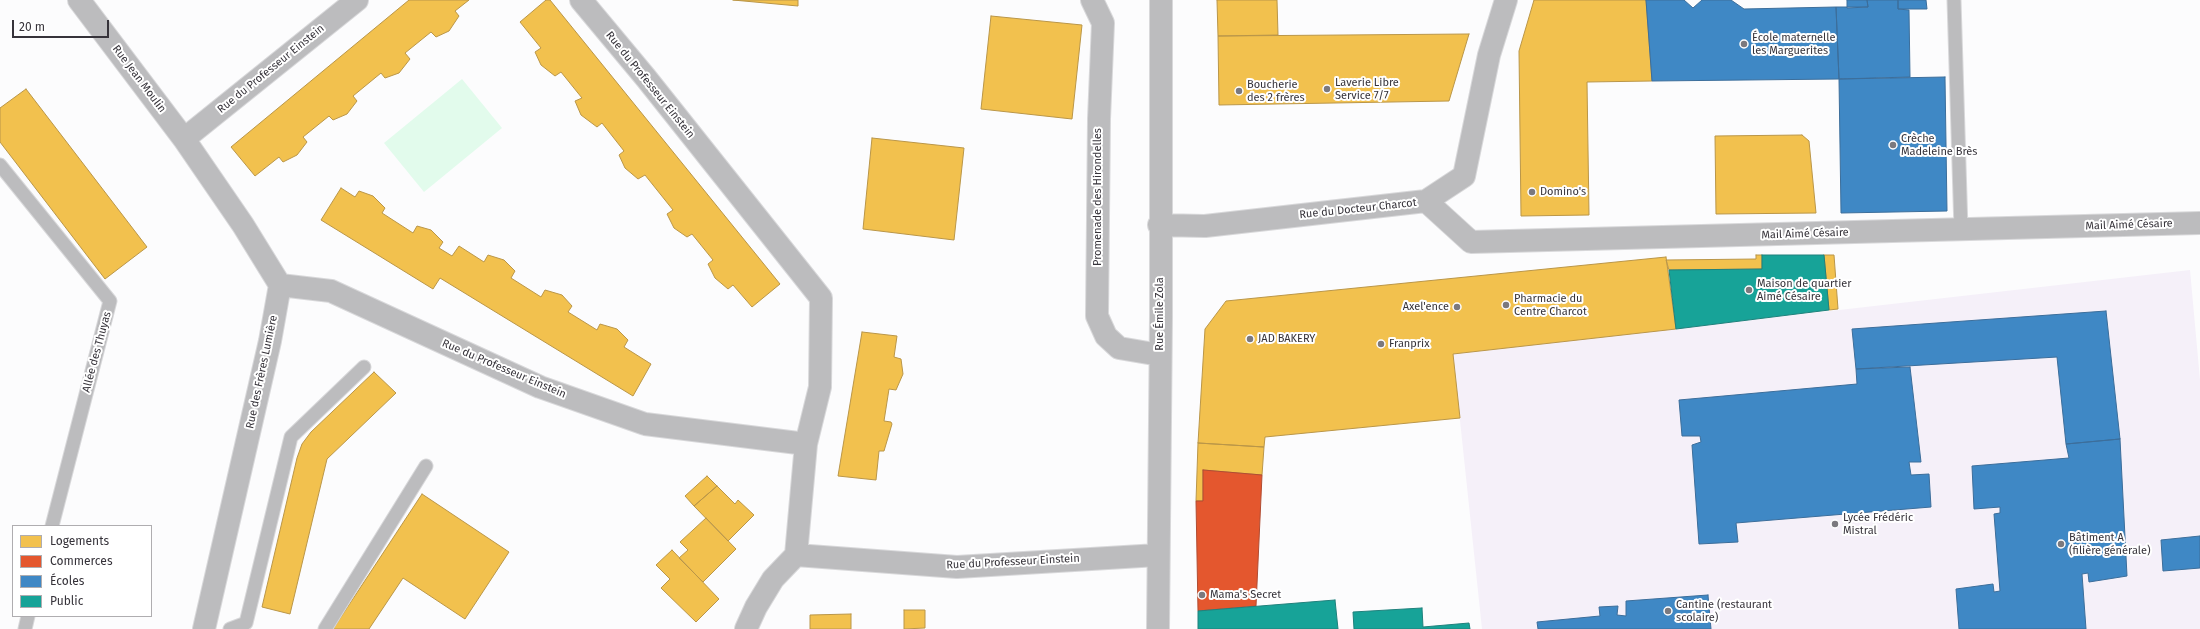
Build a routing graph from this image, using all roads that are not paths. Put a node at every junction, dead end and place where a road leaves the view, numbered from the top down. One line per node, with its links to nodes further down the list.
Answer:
1 (79, 0): 8 (street, Rue Jean Moulin)
2 (357, 0): 8 (street, Rue du Professeur Einstein)
3 (581, 0): 17 (street, Rue du Professeur Einstein)
4 (1092, 0): 15 (street, Promenade des Hirondelles)
5 (1161, 0): 12 (street, Rue Émile Zola)
6 (1506, 0): 10 (street, Rue du Docteur Charcot)
7 (1954, 0): 13 (lane)
8 (184, 139): 14 (street)
9 (0, 165): 19 (lane, Allée des Thuyas)
10 (1426, 201): 12 (street, Rue du Docteur Charcot); 13 (street, Mail Aimé Césaire)
11 (2200, 223): 13 (street, Mail Aimé Césaire)
12 (1160, 225): 15 (street, Rue Émile Zola)
13 (1961, 230)
14 (280, 285): 17 (street, Rue du Professeur Einstein); 24 (street, Rue des Frères Lumière)
15 (1160, 355): 21 (street, Rue Émile Zola)
16 (364, 367): 25 (lane)
17 (806, 444): 20 (street, Rue du Professeur Einstein)
18 (426, 466): 26 (lane)
19 (52, 525)
20 (796, 555): 21 (street, Rue du Professeur Einstein); 27 (street)
21 (1158, 555): 28 (street, Rue Émile Zola)
22 (28, 617): 23 (lane)
23 (25, 629)
24 (204, 629)
25 (230, 629)
26 (325, 629)
27 (746, 629)
28 (1158, 629)

